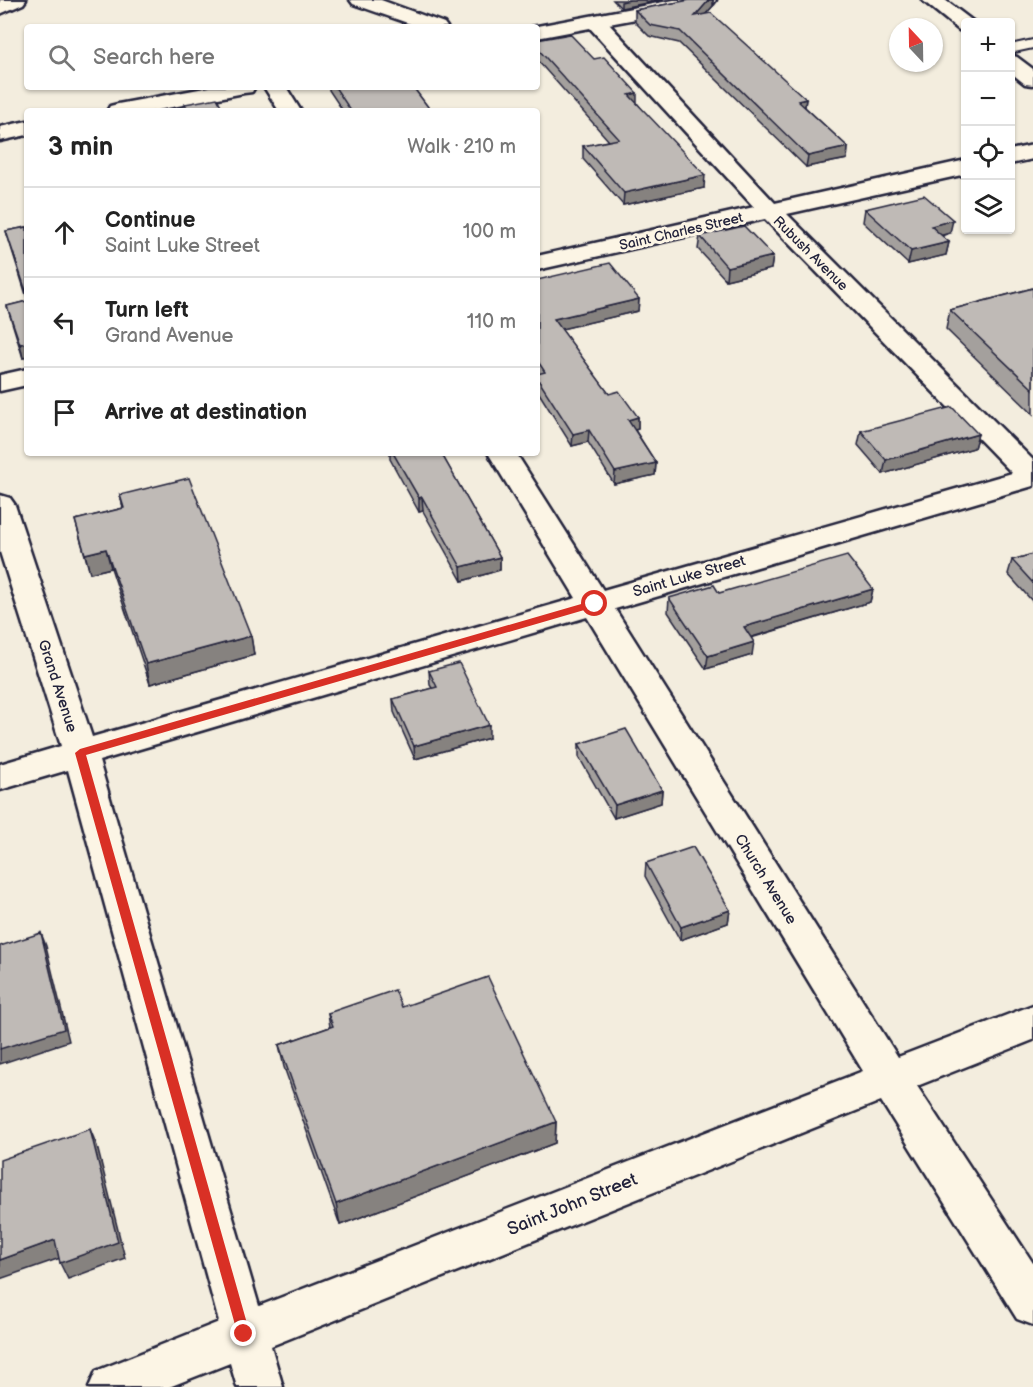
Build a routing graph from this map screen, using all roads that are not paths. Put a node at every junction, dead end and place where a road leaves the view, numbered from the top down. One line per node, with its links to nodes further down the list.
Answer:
1 (16, 0): 6 (street)
2 (360, 0): 7 (street)
3 (420, 0): 7 (street)
4 (706, 0): 8 (street)
5 (932, 0): 9 (street)
6 (0, 8)
7 (402, 13): 10 (street)
8 (596, 22): 11 (street); 25 (street, Rubush Avenue)
9 (961, 22)
10 (430, 24)
11 (540, 31)
12 (1033, 44): 13 (lane)
13 (1015, 48)
14 (1015, 64): 15 (street)
15 (1033, 79)
16 (228, 90): 18 (street)
17 (277, 90): 19 (street)
18 (134, 108)
19 (288, 108)
20 (24, 129): 21 (street)
21 (0, 134)
22 (1033, 152): 23 (street)
23 (1015, 156)
24 (961, 168): 25 (street, Saint Charles Street)
25 (770, 211): 26 (street, Saint Charles Street); 30 (street, Rubush Avenue)
26 (540, 262)
27 (24, 378): 28 (street)
28 (0, 383)
29 (504, 456): 32 (street, Church Avenue)
30 (1033, 477): 32 (street, Saint Luke Street)
31 (0, 505): 33 (street, Grand Avenue)
32 (595, 604): 33 (street, Saint Luke Street); 36 (street, Church Avenue)
33 (80, 753): 34 (street, Saint Luke Street); 38 (street, Grand Avenue)
34 (0, 777)
35 (1033, 1022): 36 (street, Saint John Street)
36 (889, 1078): 37 (street, Church Avenue); 38 (street, Saint John Street)
37 (1033, 1303)
38 (244, 1334): 39 (street, Saint John Street); 40 (street, Grand Avenue)
39 (112, 1387)
40 (260, 1387)

